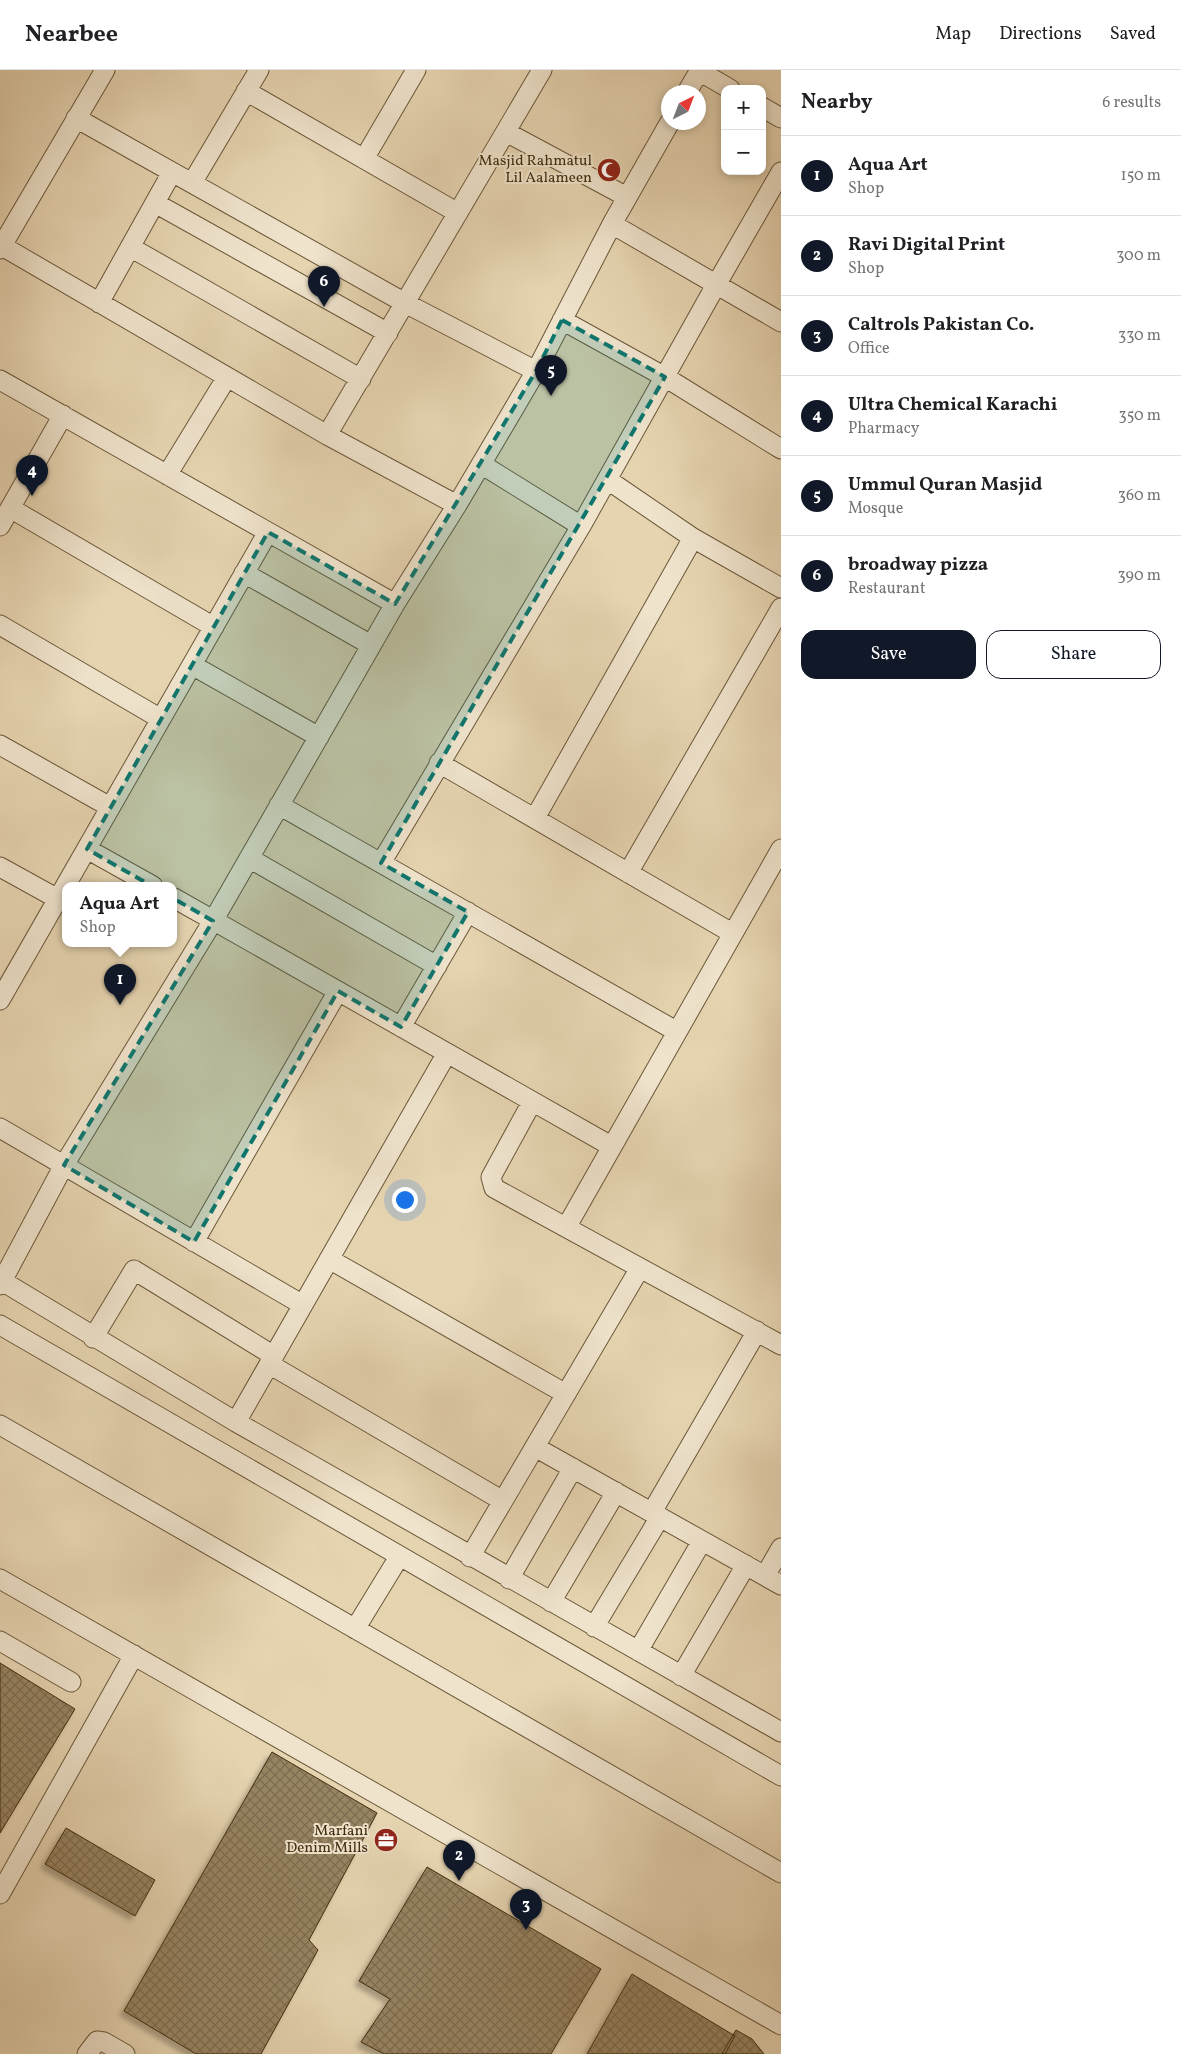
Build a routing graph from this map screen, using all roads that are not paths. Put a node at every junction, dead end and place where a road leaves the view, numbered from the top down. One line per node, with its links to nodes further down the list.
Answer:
1 (104, 70): 10 (street)
2 (259, 70): 8 (street)
3 (416, 70): 14 (street)
4 (542, 70): 13 (street)
5 (699, 71): 6 (street); 7 (street)
6 (691, 85)
7 (723, 85)
8 (246, 91): 14 (street); 17 (street)
9 (766, 109): 11 (street)
10 (76, 118): 15 (street); 22 (street)
11 (781, 118)
12 (665, 130): 18 (street)
13 (506, 132): 18 (street); 20 (street)
14 (364, 159): 20 (street)
15 (172, 172): 17 (street); 19 (street)
16 (781, 172): 24 (street)
17 (192, 183): 26 (street)
18 (627, 197): 21 (street)
19 (156, 203): 23 (street); 29 (street)
20 (458, 213): 26 (street)
21 (612, 224): 24 (street); 27 (street)
22 (1, 247): 25 (street)
23 (130, 247): 25 (street); 33 (street)
24 (716, 285): 28 (street); 32 (street)
25 (99, 303): 31 (street)
26 (405, 303): 29 (street); 30 (street)
27 (562, 320): 30 (street); 32 (street)
28 (781, 322)
29 (388, 333): 33 (street)
30 (536, 372): 38 (street)
31 (227, 377): 36 (street); 39 (street)
32 (665, 377): 37 (street); 40 (street)
33 (361, 379): 36 (street)
34 (0, 380): 35 (street)
35 (63, 416): 39 (street); 42 (street)
36 (327, 436): 41 (street)
37 (781, 449)
38 (481, 464): 41 (street); 44 (street)
39 (167, 475): 45 (street)
40 (608, 480): 44 (street); 46 (street)
41 (457, 505): 49 (street)
42 (10, 508): 43 (street); 52 (street)
43 (0, 526)
44 (581, 526): 58 (street)
45 (268, 532): 47 (street); 49 (street)
46 (693, 538): 48 (street); 61 (street)
47 (244, 573): 52 (street); 53 (street)
48 (781, 588)
49 (395, 604): 53 (street)
50 (781, 608): 67 (street)
51 (0, 625): 55 (street)
52 (214, 627): 54 (street)
53 (371, 644): 56 (street)
54 (192, 665): 55 (street); 56 (street)
55 (161, 719): 60 (street)
56 (319, 737): 59 (street)
57 (0, 746): 60 (street)
58 (440, 763): 61 (street); 65 (street)
59 (279, 806): 64 (street); 65 (street)
60 (110, 807): 62 (street)
61 (535, 818): 67 (street)
62 (87, 848): 68 (street); 69 (street)
63 (779, 855): 75 (street)
64 (249, 858): 74 (street); 76 (street)
65 (382, 864): 73 (street)
66 (0, 867): 71 (street)
67 (628, 873): 75 (street)
68 (68, 882)
69 (146, 882)
70 (62, 892): 71 (street)
71 (58, 899): 78 (street)
72 (177, 900): 74 (street)
73 (468, 912): 76 (street); 80 (street)
74 (213, 921): 77 (street); 85 (street)
75 (732, 933): 80 (street)
76 (437, 966): 79 (street)
77 (338, 991): 79 (street); 87 (street)
78 (1, 995)
79 (401, 1028): 81 (street)
80 (676, 1031): 84 (street)
81 (447, 1053): 82 (street); 88 (street)
82 (532, 1102): 84 (street); 86 (street)
83 (0, 1128): 85 (street)
84 (610, 1146): 86 (street)
85 (64, 1165): 87 (street); 90 (street)
86 (567, 1226): 89 (street)
87 (194, 1242): 91 (street)
88 (330, 1259): 91 (street); 97 (street)
89 (640, 1268): 93 (street); 97 (street)
90 (1, 1283): 94 (street)
91 (303, 1305): 96 (street)
92 (0, 1325): 107 (street)
93 (757, 1331): 95 (street); 104 (street)
94 (93, 1338): 96 (street); 98 (street)
95 (781, 1345)
96 (272, 1360): 98 (street); 103 (street)
97 (566, 1394): 100 (street)
98 (236, 1422): 108 (street)
99 (0, 1425): 115 (street)
100 (535, 1447): 101 (street); 103 (street)
101 (572, 1468): 102 (street); 110 (street)
102 (616, 1492): 104 (street); 113 (street)
103 (503, 1501): 108 (street)
104 (656, 1514): 105 (street); 114 (street)
105 (702, 1540): 109 (street); 117 (street)
106 (781, 1548): 112 (street)
107 (399, 1557): 115 (street); 122 (street)
108 (470, 1557): 110 (street)
109 (746, 1565): 112 (street); 119 (street)
110 (509, 1578): 113 (street)
111 (0, 1579): 118 (street)
112 (773, 1580)
113 (551, 1602): 114 (street)
114 (594, 1627): 117 (street)
115 (355, 1629): 123 (street)
116 (0, 1641): 120 (street)
117 (638, 1651): 119 (street)
118 (134, 1655): 124 (street); 125 (street)
119 (681, 1676): 121 (street)
120 (71, 1682)
121 (781, 1732)
122 (781, 1776)
123 (781, 1873)
124 (0, 1894)
125 (781, 2025)
126 (88, 2054): 127 (street)
127 (125, 2054)

